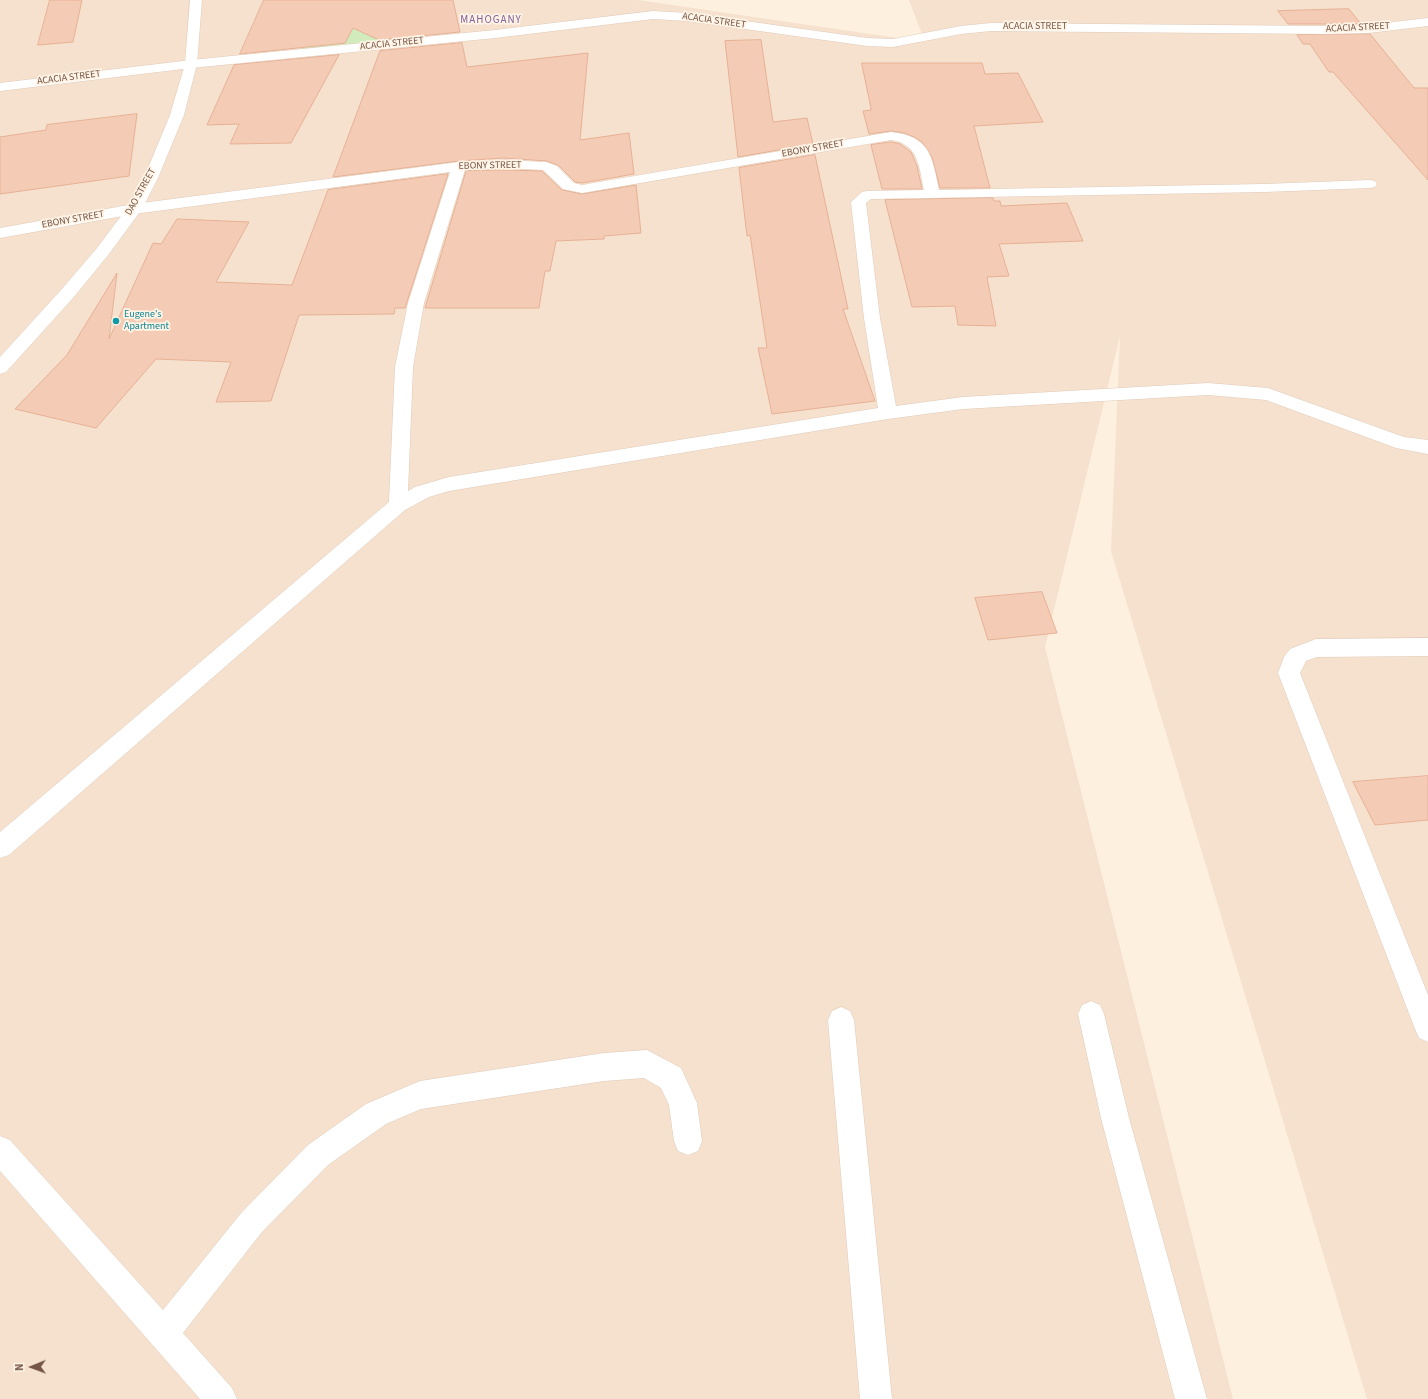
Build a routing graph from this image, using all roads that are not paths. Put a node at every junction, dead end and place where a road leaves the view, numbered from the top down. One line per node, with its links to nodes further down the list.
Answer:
1 (196, 0): 3 (street, DAO STREET)
2 (1428, 22): 3 (street, ACACIA STREET)
3 (190, 64): 4 (street, ACACIA STREET); 8 (street, DAO STREET)
4 (0, 86)
5 (459, 166): 7 (street, EBONY STREET); 8 (street, EBONY STREET); 13 (street)
6 (1370, 184): 7 (street)
7 (932, 194): 11 (street)
8 (134, 209): 9 (street, EBONY STREET); 10 (street, DAO STREET)
9 (0, 233)
10 (0, 368)
11 (888, 413): 12 (street); 13 (street)
12 (1428, 447)
13 (398, 505): 15 (street)
14 (1428, 647): 18 (street)
15 (0, 847)
16 (1091, 1014): 24 (street)
17 (841, 1020): 23 (street)
18 (1428, 1029)
19 (688, 1141): 21 (street)
20 (0, 1150): 21 (street)
21 (164, 1334): 22 (street)
22 (221, 1399)
23 (876, 1399)
24 (1191, 1399)

